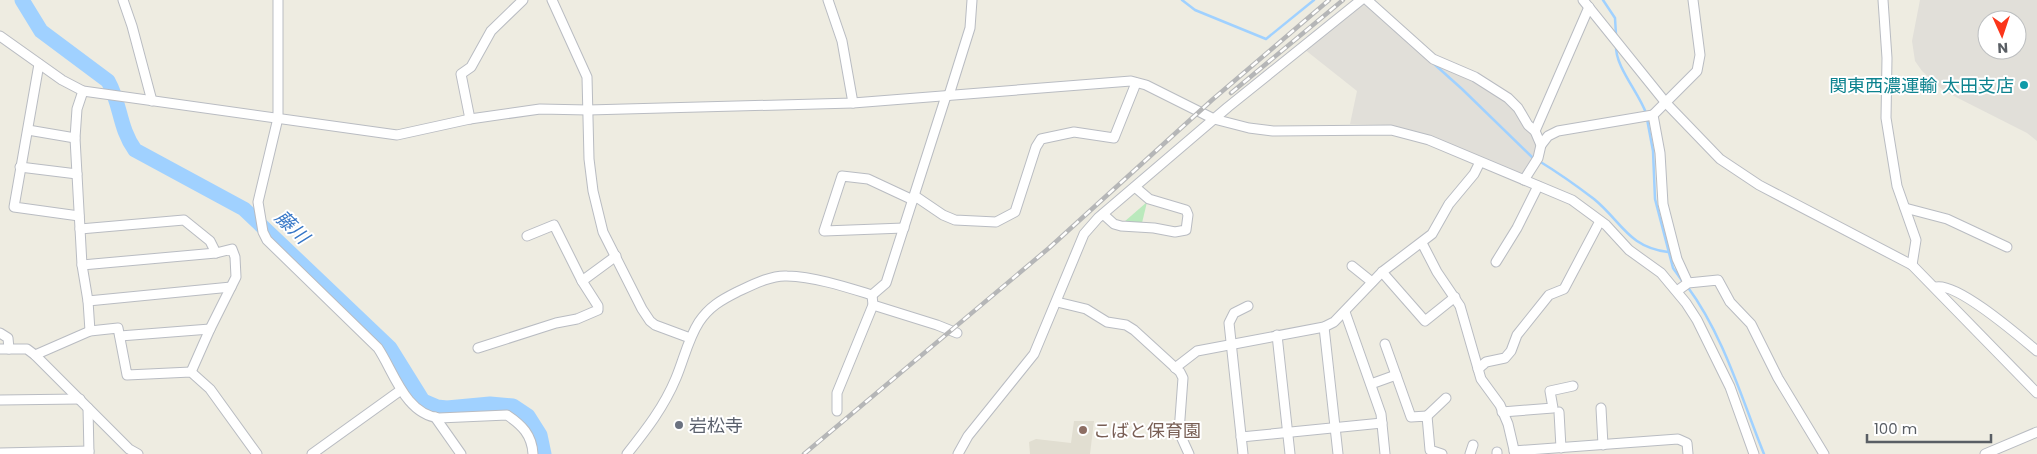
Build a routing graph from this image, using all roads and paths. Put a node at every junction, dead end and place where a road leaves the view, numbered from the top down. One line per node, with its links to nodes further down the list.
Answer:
1 (123, 0): 17 (street)
2 (278, 0): 22 (street)
3 (523, 0): 23 (street)
4 (552, 0): 20 (street)
5 (828, 0): 18 (street)
6 (972, 0): 16 (street)
7 (1361, 0): 24 (street)
8 (1367, 0): 26 (street)
9 (1693, 0): 19 (street)
10 (1883, 0): 36 (street)
11 (1586, 4): 19 (street); 26 (street)
12 (0, 36): 13 (street)
13 (39, 64): 15 (street); 25 (street)
14 (1136, 83): 16 (street); 24 (street); 35 (street)
15 (83, 91): 17 (street); 27 (street)
16 (948, 95): 18 (street); 35 (street)
17 (152, 101): 22 (street)
18 (853, 103): 20 (street)
19 (1666, 103): 21 (street); 49 (street)
20 (588, 110): 23 (street); 46 (street)
21 (1648, 116): 28 (street); 54 (street)
22 (278, 118): 23 (street); 83 (street)
23 (470, 119)
24 (1214, 119): 29 (street); 34 (street)
25 (28, 130): 27 (street); 30 (street)
26 (1535, 131): 28 (street)
27 (75, 138): 31 (street)
28 (1541, 145): 32 (street)
29 (1480, 162): 32 (street); 43 (street)
30 (20, 167): 31 (street); 38 (street)
31 (77, 174): 38 (street)
32 (1524, 180): 33 (street)
33 (1538, 186): 39 (street); 47 (street)
34 (1135, 187): 37 (street); 37 (street)
35 (914, 198): 40 (street); 40 (street)
36 (1905, 208): 44 (street); 49 (street)
37 (1103, 214): 60 (street)
38 (79, 216): 41 (street)
39 (1600, 221): 54 (street); 78 (street)
40 (904, 228): 59 (street)
41 (80, 229): 45 (street); 48 (street)
42 (527, 236): 52 (street)
43 (1422, 243): 51 (street); 57 (street)
44 (2007, 247)
45 (216, 253): 48 (street); 55 (street)
46 (616, 256): 52 (street); 70 (street)
47 (1496, 262)
48 (82, 265): 58 (street)
49 (1912, 265): 56 (street)
50 (1352, 266): 53 (street)
51 (1382, 272): 53 (street); 57 (street)
52 (582, 281): 73 (street)
53 (1372, 282): 62 (street)
54 (1683, 286): 119 (street); 120 (street)
55 (231, 287): 58 (street); 64 (street)
56 (1936, 288): 75 (street); 84 (street)
57 (1455, 297): 78 (street)
58 (88, 300): 65 (street)
59 (872, 300): 67 (street); 70 (street); 90 (street)
60 (1057, 302): 77 (street); 111 (street)
61 (1248, 306): 72 (street)
62 (1345, 312): 63 (street); 81 (street)
63 (1324, 327): 68 (street); 96 (street)
64 (210, 328): 69 (street); 79 (street)
65 (90, 331): 69 (street); 76 (street)
66 (0, 333): 74 (street)
67 (957, 333)
68 (1277, 335): 72 (street); 98 (street)
69 (120, 336): 79 (street)
70 (690, 338): 110 (street)
71 (1385, 344): 80 (street)
72 (1231, 345): 77 (street); 99 (street)
73 (478, 348)
74 (5, 349): 76 (street)
75 (2037, 351)
76 (36, 355): 86 (street)
77 (1175, 368): 112 (street)
78 (1478, 369): 91 (street)
79 (191, 372): 106 (street)
80 (1396, 375): 81 (street); 93 (street)
81 (1371, 384): 95 (street)
82 (1574, 386): 91 (street)
83 (401, 390): 94 (street); 107 (street)
84 (2037, 393)
85 (1446, 398): 93 (street)
86 (80, 399): 87 (street); 88 (street)
87 (0, 400)
88 (88, 408): 102 (street); 105 (street)
89 (1601, 408): 100 (street)
90 (837, 410)
91 (1502, 412): 104 (street)
92 (1559, 412): 101 (street)
93 (1427, 416): 117 (street)
94 (435, 417): 108 (street); 109 (street)
95 (1382, 423): 96 (street); 116 (street)
96 (1335, 428): 98 (street); 115 (street)
97 (2037, 432): 121 (street)
98 (1288, 433): 99 (street); 114 (street)
99 (1241, 438): 113 (street)
100 (1603, 445): 101 (street); 118 (street)
101 (1561, 448): 104 (street)
102 (89, 452): 103 (street)
103 (0, 453)
104 (1515, 453)
105 (138, 454)
106 (257, 454)
107 (312, 454)
108 (461, 454)
109 (533, 454)
110 (627, 454)
111 (958, 454)
112 (1189, 454)
113 (1243, 454)
114 (1290, 454)
115 (1338, 454)
116 (1386, 454)
117 (1442, 454)
118 (1688, 454)
119 (1754, 454)
120 (1824, 454)
121 (1986, 454)

